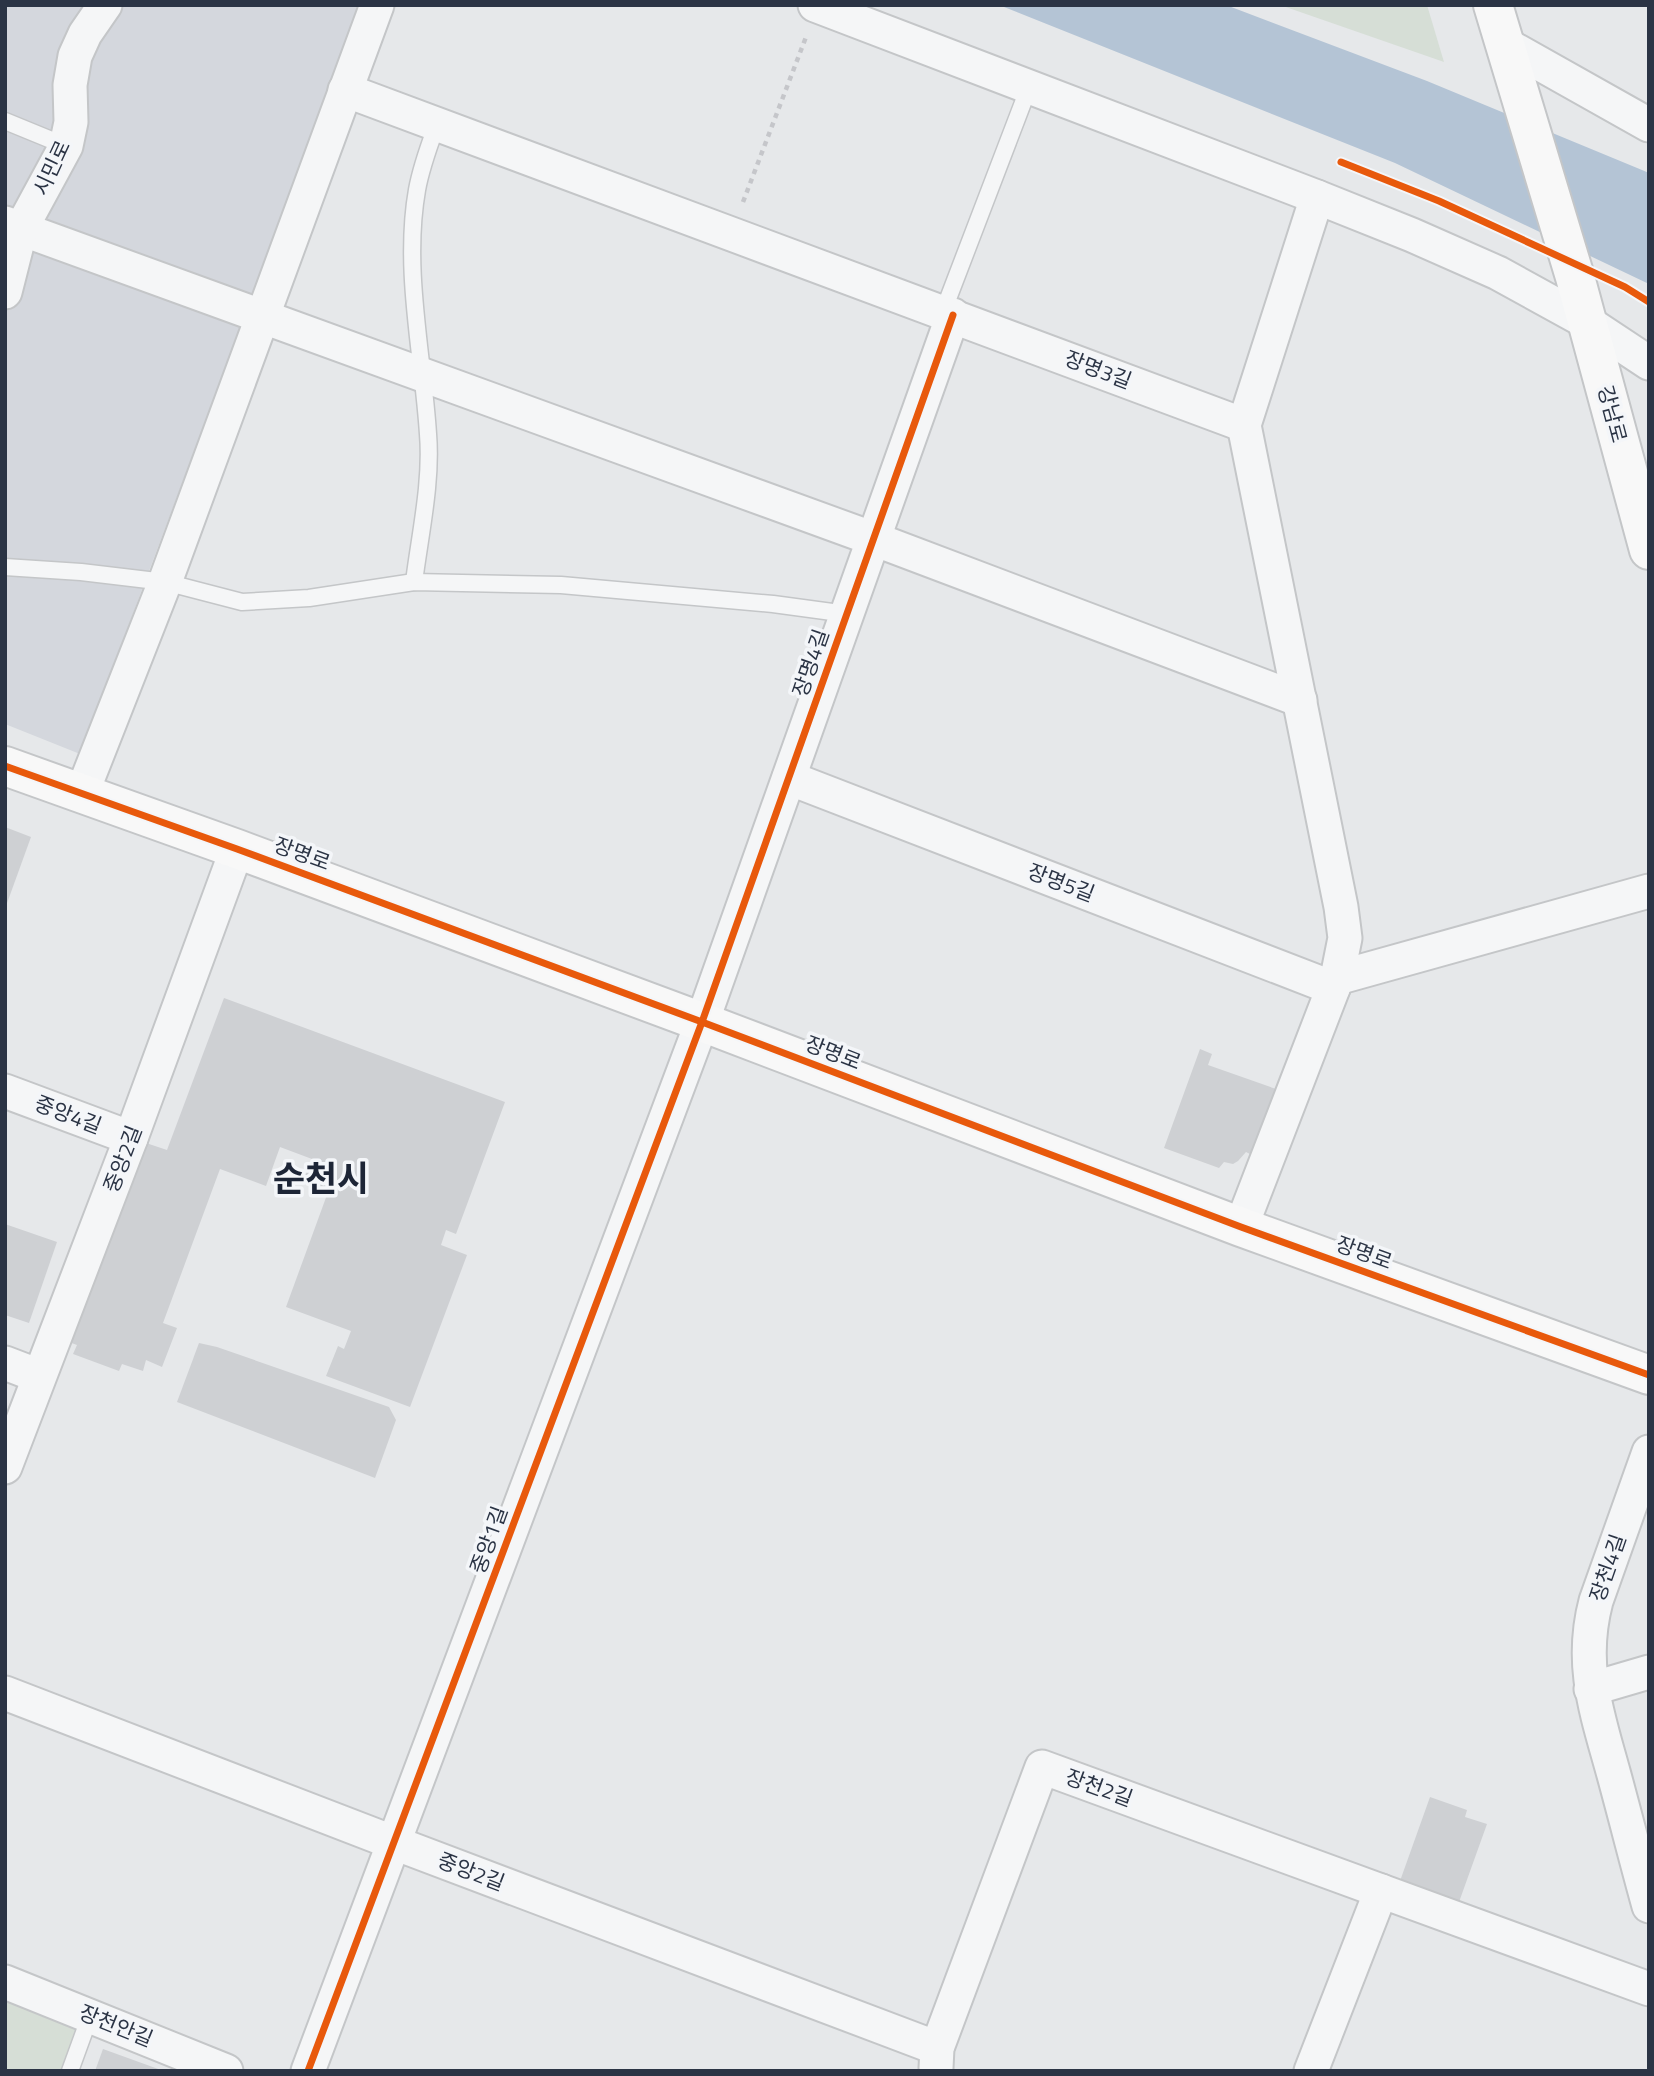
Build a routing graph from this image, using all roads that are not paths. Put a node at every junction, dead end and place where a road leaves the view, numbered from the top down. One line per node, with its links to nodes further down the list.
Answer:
1 (105, 5): 11 (street, 시민로)
2 (377, 5): 7 (street)
3 (1493, 5): 5 (street)
4 (816, 6): 6 (street)
5 (1503, 43): 10 (street); 17 (street, 강남로)
6 (1029, 87): 12 (street); 15 (lane)
7 (345, 90): 9 (street, 장명3길); 16 (street)
8 (5, 121): 11 (lane)
9 (437, 124): 15 (street, 장명3길); 19 (lane)
10 (1649, 125)
11 (66, 146): 13 (street, 시민로)
12 (1317, 197): 17 (street); 20 (street)
13 (13, 226): 14 (street, 시민로); 16 (street)
14 (5, 292)
15 (948, 314): 20 (street, 장명3길); 21 (street, 장명4길)
16 (264, 317): 19 (street); 24 (street)
17 (1587, 322): 18 (street); 22 (street, 강남로)
18 (1649, 363)
19 (421, 374): 21 (street); 25 (lane)
20 (1244, 425): 27 (street)
21 (874, 539): 26 (street, 장명4길); 27 (street)
22 (1649, 550)
23 (5, 567): 24 (lane)
24 (165, 582): 25 (lane); 30 (street)
25 (414, 582): 26 (lane)
26 (847, 614): 29 (street, 장명4길)
27 (1300, 700): 33 (street)
28 (5, 766): 30 (street, 장명로)
29 (789, 778): 33 (street, 장명5길); 34 (street, 장명4길)
30 (82, 793): 31 (street, 장명로)
31 (237, 849): 34 (street, 장명로); 36 (street, 중앙2길)
32 (1649, 891): 33 (street)
33 (1334, 983): 37 (street)
34 (702, 1022): 37 (street, 장명로); 46 (street, 중앙1길)
35 (5, 1091): 36 (street, 중앙4길)
36 (131, 1138): 40 (street, 중앙2길)
37 (1241, 1227): 39 (street, 장명로)
38 (5, 1363): 40 (street)
39 (1649, 1375)
40 (39, 1376): 42 (street, 중앙2길)
41 (1649, 1452): 44 (street, 장천4길)
42 (5, 1467)
43 (1649, 1672): 44 (street)
44 (1591, 1689): 48 (street, 장천4길)
45 (5, 1693): 46 (street, 중앙2길)
46 (393, 1842): 52 (street, 중앙2길); 55 (street, 중앙1길)
47 (1381, 1891): 50 (street, 장천2길); 52 (street, 장천2길); 56 (street)
48 (1649, 1906)
49 (5, 1982): 51 (street, 장천안길)
50 (1649, 1989)
51 (90, 2016): 53 (lane); 54 (street, 장천안길)
52 (937, 2059)
53 (70, 2071)
54 (226, 2071)
55 (308, 2071)
56 (1311, 2071)

